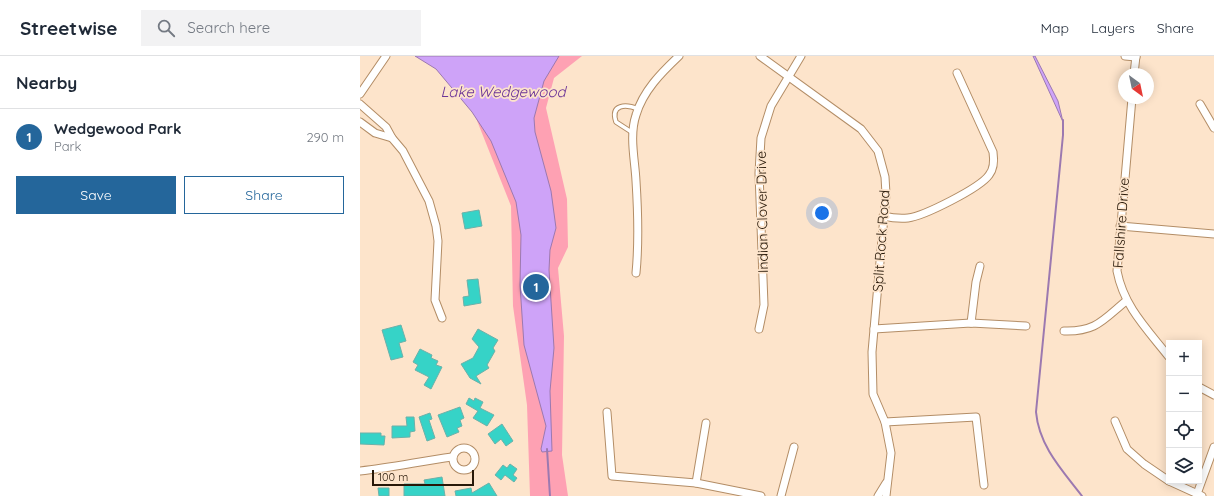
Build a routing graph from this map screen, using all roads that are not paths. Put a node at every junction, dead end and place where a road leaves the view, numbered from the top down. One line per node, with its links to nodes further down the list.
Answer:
1 (386, 56): 10 (street)
2 (678, 56): 14 (street)
3 (760, 56): 9 (street, Split Rock Road)
4 (801, 56): 9 (street, Indian Clover Drive)
5 (1125, 56): 6 (street)
6 (1136, 57): 7 (street)
7 (1135, 68)
8 (957, 73): 19 (street)
9 (789, 76): 19 (street, Split Rock Road); 28 (street, Indian Clover Drive)
10 (360, 94)
11 (360, 104): 18 (street)
12 (1131, 104): 20 (street, Fallshire Drive)
13 (1200, 104): 16 (street)
14 (638, 109): 17 (street); 17 (lane)
15 (360, 122): 18 (street)
16 (1214, 128)
17 (633, 133): 23 (street)
18 (392, 138): 25 (street)
19 (883, 216): 29 (street, Split Rock Road)
20 (1120, 226): 21 (street); 24 (street, Fallshire Drive)
21 (1214, 234)
22 (980, 266): 26 (street)
23 (636, 273)
24 (1126, 301): 30 (street); 31 (street, Fallshire Drive)
25 (442, 318)
26 (971, 323): 27 (street); 29 (street)
27 (1026, 326)
28 (760, 329)
29 (874, 330): 36 (street, Split Rock Road)
30 (1064, 331)
31 (1166, 353)
32 (1202, 389): 33 (street)
33 (1214, 395)
34 (607, 412): 44 (street)
35 (1114, 421): 42 (street)
36 (885, 422): 43 (street, Split Rock Road); 46 (street)
37 (706, 423): 44 (street)
38 (794, 447): 49 (street)
39 (1214, 447): 47 (street)
40 (452, 457): 41 (street)
41 (360, 471)
42 (1166, 479)
43 (887, 481): 50 (street, Split Rock Road); 51 (street, Split Rock Road)
44 (696, 484): 48 (street)
45 (1176, 484): 47 (street)
46 (984, 485)
47 (1200, 495)
48 (761, 496)
49 (781, 496)
50 (878, 496)
51 (886, 496)

